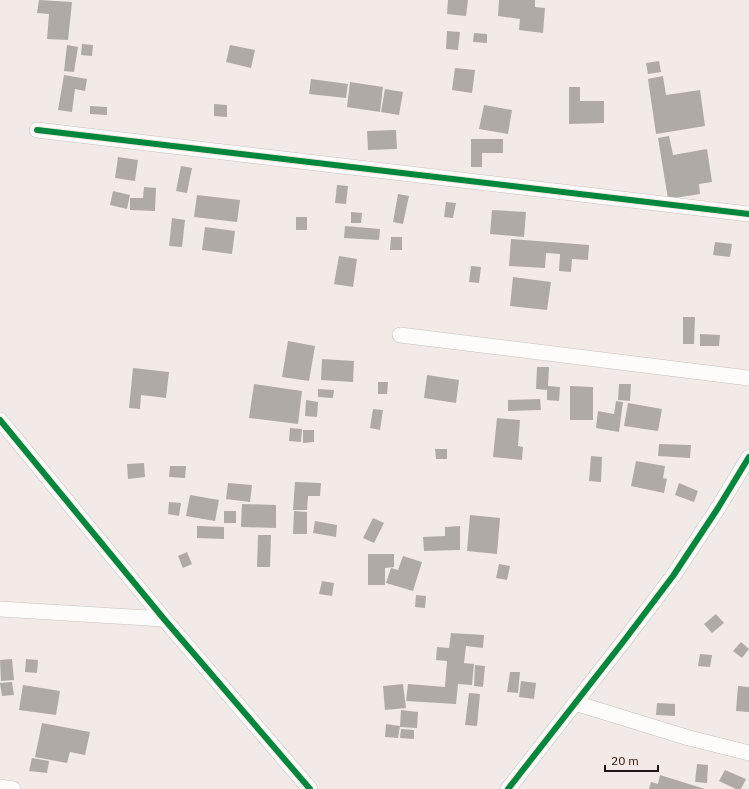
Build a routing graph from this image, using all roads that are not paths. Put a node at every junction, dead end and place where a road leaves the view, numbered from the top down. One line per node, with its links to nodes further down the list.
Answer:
1 (37, 130): 2 (street)
2 (749, 214)
3 (400, 335): 4 (street)
4 (749, 378)
5 (0, 420): 8 (street)
6 (749, 457): 9 (street)
7 (0, 608): 8 (street)
8 (164, 619): 13 (street)
9 (575, 703): 10 (street); 14 (street)
10 (749, 753)
11 (0, 788): 12 (street)
12 (13, 789)
13 (310, 789)
14 (508, 789)

